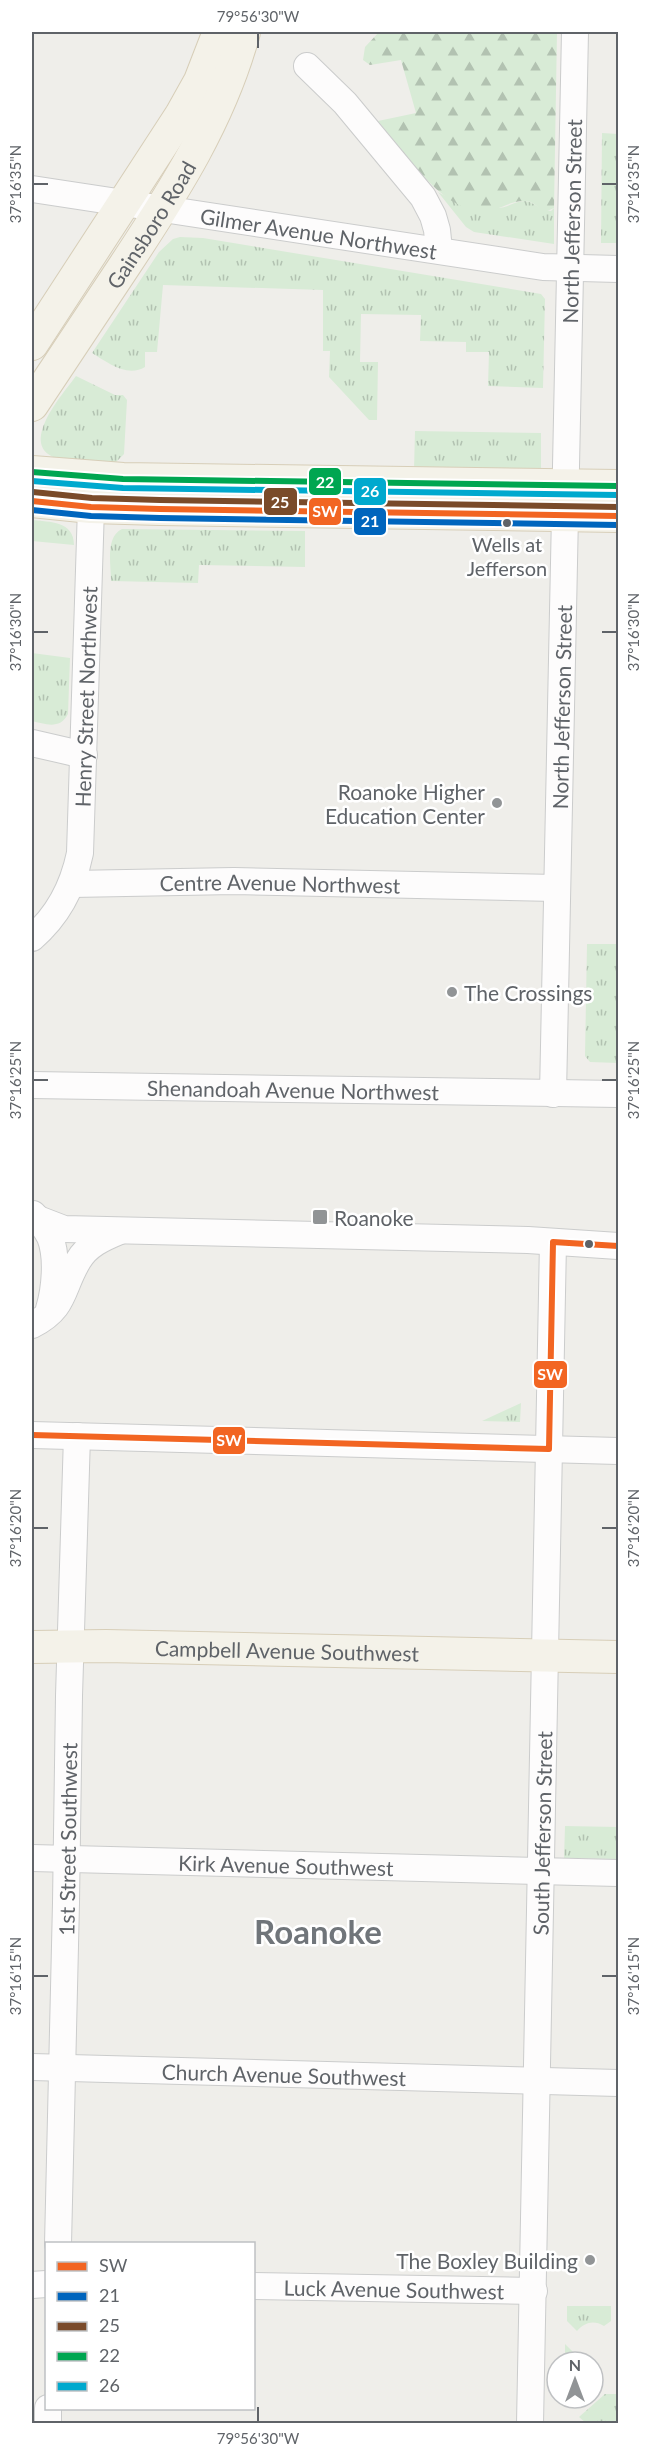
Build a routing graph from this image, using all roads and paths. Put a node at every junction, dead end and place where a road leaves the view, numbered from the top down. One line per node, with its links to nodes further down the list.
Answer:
1 (219, 32): 6 (main road, Gainsboro Road)
2 (244, 32): 7 (main road, Gainsboro Road)
3 (575, 32): 9 (street, North Jefferson Street)
4 (307, 66): 8 (street)
5 (32, 189): 6 (street, Gilmer Avenue Northwest)
6 (124, 202): 7 (street, Gilmer Avenue Northwest); 11 (main road, Gainsboro Road)
7 (162, 208): 8 (street, Gilmer Avenue Northwest); 12 (main road, Gainsboro Road)
8 (439, 250): 9 (street, Gilmer Avenue Northwest)
9 (569, 267): 10 (street, Gilmer Avenue Northwest); 15 (street, North Jefferson Street)
10 (618, 269)
11 (32, 344)
12 (32, 405)
13 (32, 472): 15 (main road)
14 (618, 486): 15 (main road)
15 (564, 500): 17 (main road); 18 (main road); 22 (street, North Jefferson Street)
16 (32, 501): 17 (main road)
17 (91, 507): 20 (street, Henry Street Northwest)
18 (618, 516)
19 (32, 743): 20 (street)
20 (84, 755): 21 (street, Henry Street Northwest)
21 (72, 884): 22 (street, Centre Avenue Northwest); 23 (street)
22 (556, 888): 25 (street, North Jefferson Street)
23 (32, 938)
24 (32, 1084): 25 (street, Shenandoah Avenue Northwest)
25 (553, 1094): 26 (street, Shenandoah Avenue Northwest)
26 (618, 1094)
27 (35, 1215): 28 (street); 31 (street)
28 (120, 1231): 29 (street); 31 (street)
29 (553, 1242): 30 (street); 34 (street, South Jefferson Street)
30 (618, 1246)
31 (39, 1320)
32 (32, 1435): 33 (street)
33 (77, 1436): 34 (street); 36 (street, 1st Street Southwest)
34 (549, 1449): 35 (street); 38 (street, South Jefferson Street)
35 (618, 1451)
36 (71, 1646): 37 (main road, Campbell Avenue Southwest); 38 (main road, Campbell Avenue Southwest); 41 (street, 1st Street Southwest)
37 (32, 1647)
38 (544, 1655): 39 (main road, Campbell Avenue Southwest); 42 (street, South Jefferson Street)
39 (618, 1657)
40 (32, 1858): 41 (street, Kirk Avenue Southwest)
41 (67, 1860): 42 (street, Kirk Avenue Southwest); 45 (street, 1st Street Southwest)
42 (539, 1872): 43 (street, Kirk Avenue Southwest); 46 (street, South Jefferson Street)
43 (618, 1874)
44 (32, 2067): 45 (street, Church Avenue Southwest)
45 (62, 2067): 46 (street, Church Avenue Southwest); 48 (street, 1st Street Southwest)
46 (536, 2081): 47 (street, Church Avenue Southwest); 50 (street, South Jefferson Street)
47 (618, 2083)
48 (58, 2242)
49 (255, 2286): 50 (street, Luck Avenue Southwest)
50 (534, 2291): 51 (street, South Jefferson Street)
51 (530, 2424)

